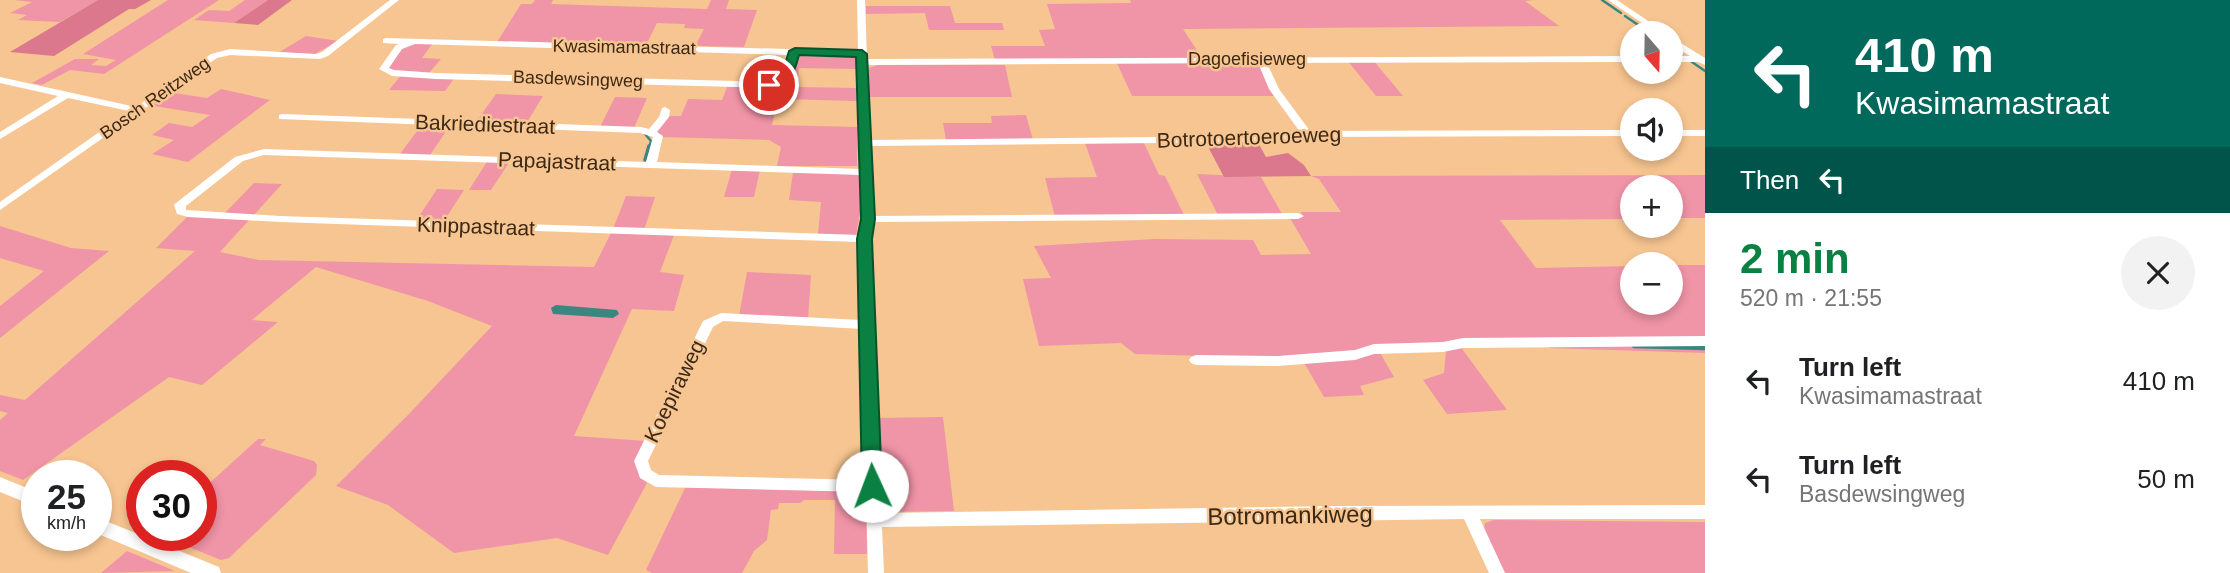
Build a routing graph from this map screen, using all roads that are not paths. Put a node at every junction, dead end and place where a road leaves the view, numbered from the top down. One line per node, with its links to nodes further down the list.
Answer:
1 (395, 0): 16 (street, Bosch Reitzweg)
2 (862, 0): 9 (street)
3 (1612, 0): 4 (street)
4 (1644, 21)
5 (386, 41): 6 (street, Kwasimamastraat)
6 (413, 42): 8 (street, Kwasimamastraat); 8 (street, Basdewsingweg)
7 (1684, 49): 13 (street)
8 (795, 51): 9 (street, Kwasimamastraat)
9 (862, 58): 11 (street, Dagoefisieweg); 25 (street)
10 (1620, 59): 11 (street, Dagoefisieweg)
11 (1262, 60): 23 (street)
12 (1684, 60): 13 (street)
13 (1703, 61)
14 (0, 80): 15 (street)
15 (66, 95): 16 (street); 24 (street)
16 (137, 110): 29 (street, Bosch Reitzweg)
17 (665, 110): 19 (street)
18 (282, 117): 19 (street, Bakriediestraat)
19 (652, 132): 27 (street)
20 (1620, 133): 23 (street, Botrotoertoeroeweg)
21 (1683, 133): 22 (street)
22 (1705, 133)
23 (1307, 134): 25 (street, Botrotoertoeroeweg)
24 (0, 136)
25 (864, 143): 28 (street)
26 (248, 154): 27 (street, Papajastraat); 32 (street, Knippastraat)
27 (651, 164): 28 (street, Papajastraat)
28 (865, 172): 31 (street)
29 (0, 207)
30 (1298, 216): 31 (street)
31 (868, 219): 32 (street)
32 (865, 239): 33 (street)
33 (867, 325): 37 (street); 37 (street, Koepiraweg)
34 (1705, 341): 35 (street)
35 (1196, 360)
36 (0, 484): 38 (street)
37 (872, 486): 41 (street)
38 (21, 493)
39 (1705, 512): 40 (street, Botromankiweg)
40 (1469, 513): 41 (street, Botromankiweg); 45 (street)
41 (874, 520): 44 (street)
42 (112, 532): 43 (street)
43 (212, 573)
44 (876, 573)
45 (1497, 573)

